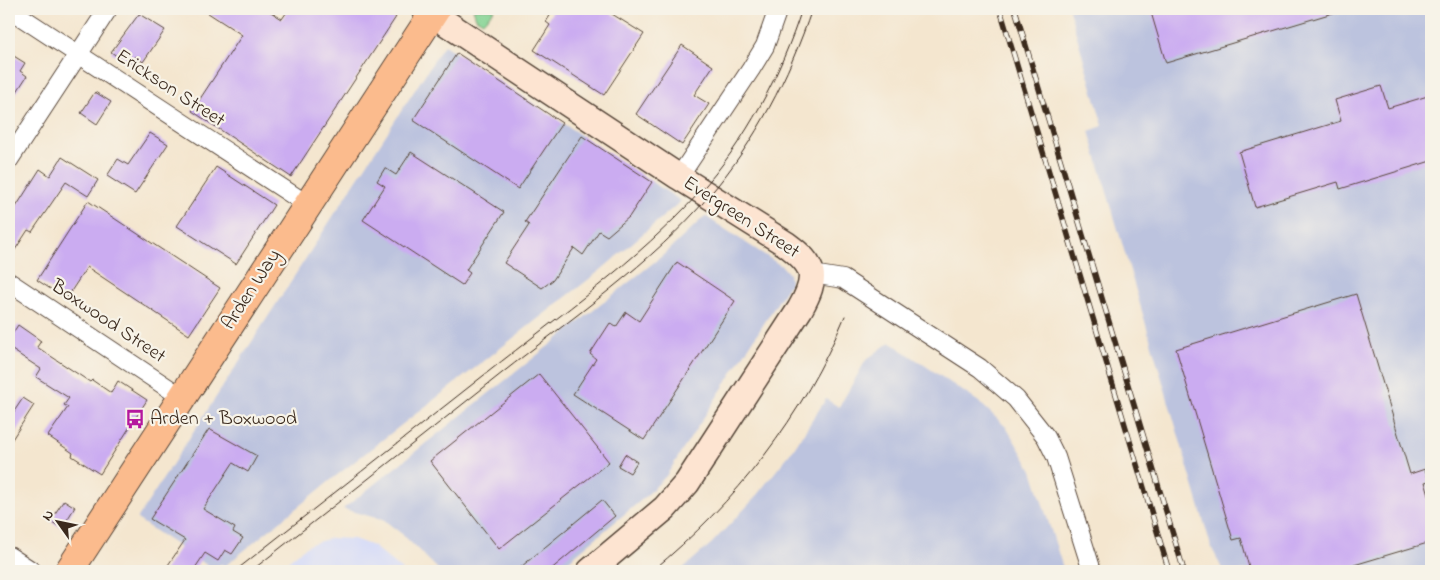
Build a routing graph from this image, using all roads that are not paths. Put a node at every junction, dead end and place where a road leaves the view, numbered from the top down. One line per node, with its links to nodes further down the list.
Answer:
1 (9, 9): 5 (street, Erickson Street)
2 (108, 9): 5 (street)
3 (778, 9): 7 (street)
4 (431, 10): 7 (street, Evergreen Street); 8 (main road, Arden Way)
5 (78, 54): 6 (street); 8 (street, Erickson Street)
6 (9, 160)
7 (679, 177): 9 (street, Evergreen Street)
8 (308, 205): 11 (main road, Arden Way)
9 (812, 274): 15 (street, Evergreen Street); 16 (street)
10 (9, 282): 11 (street, Boxwood Street)
11 (182, 398): 14 (main road, Arden Way)
12 (9, 556): 13 (street)
13 (32, 571)
14 (69, 571)
15 (590, 571)
16 (1092, 571)

